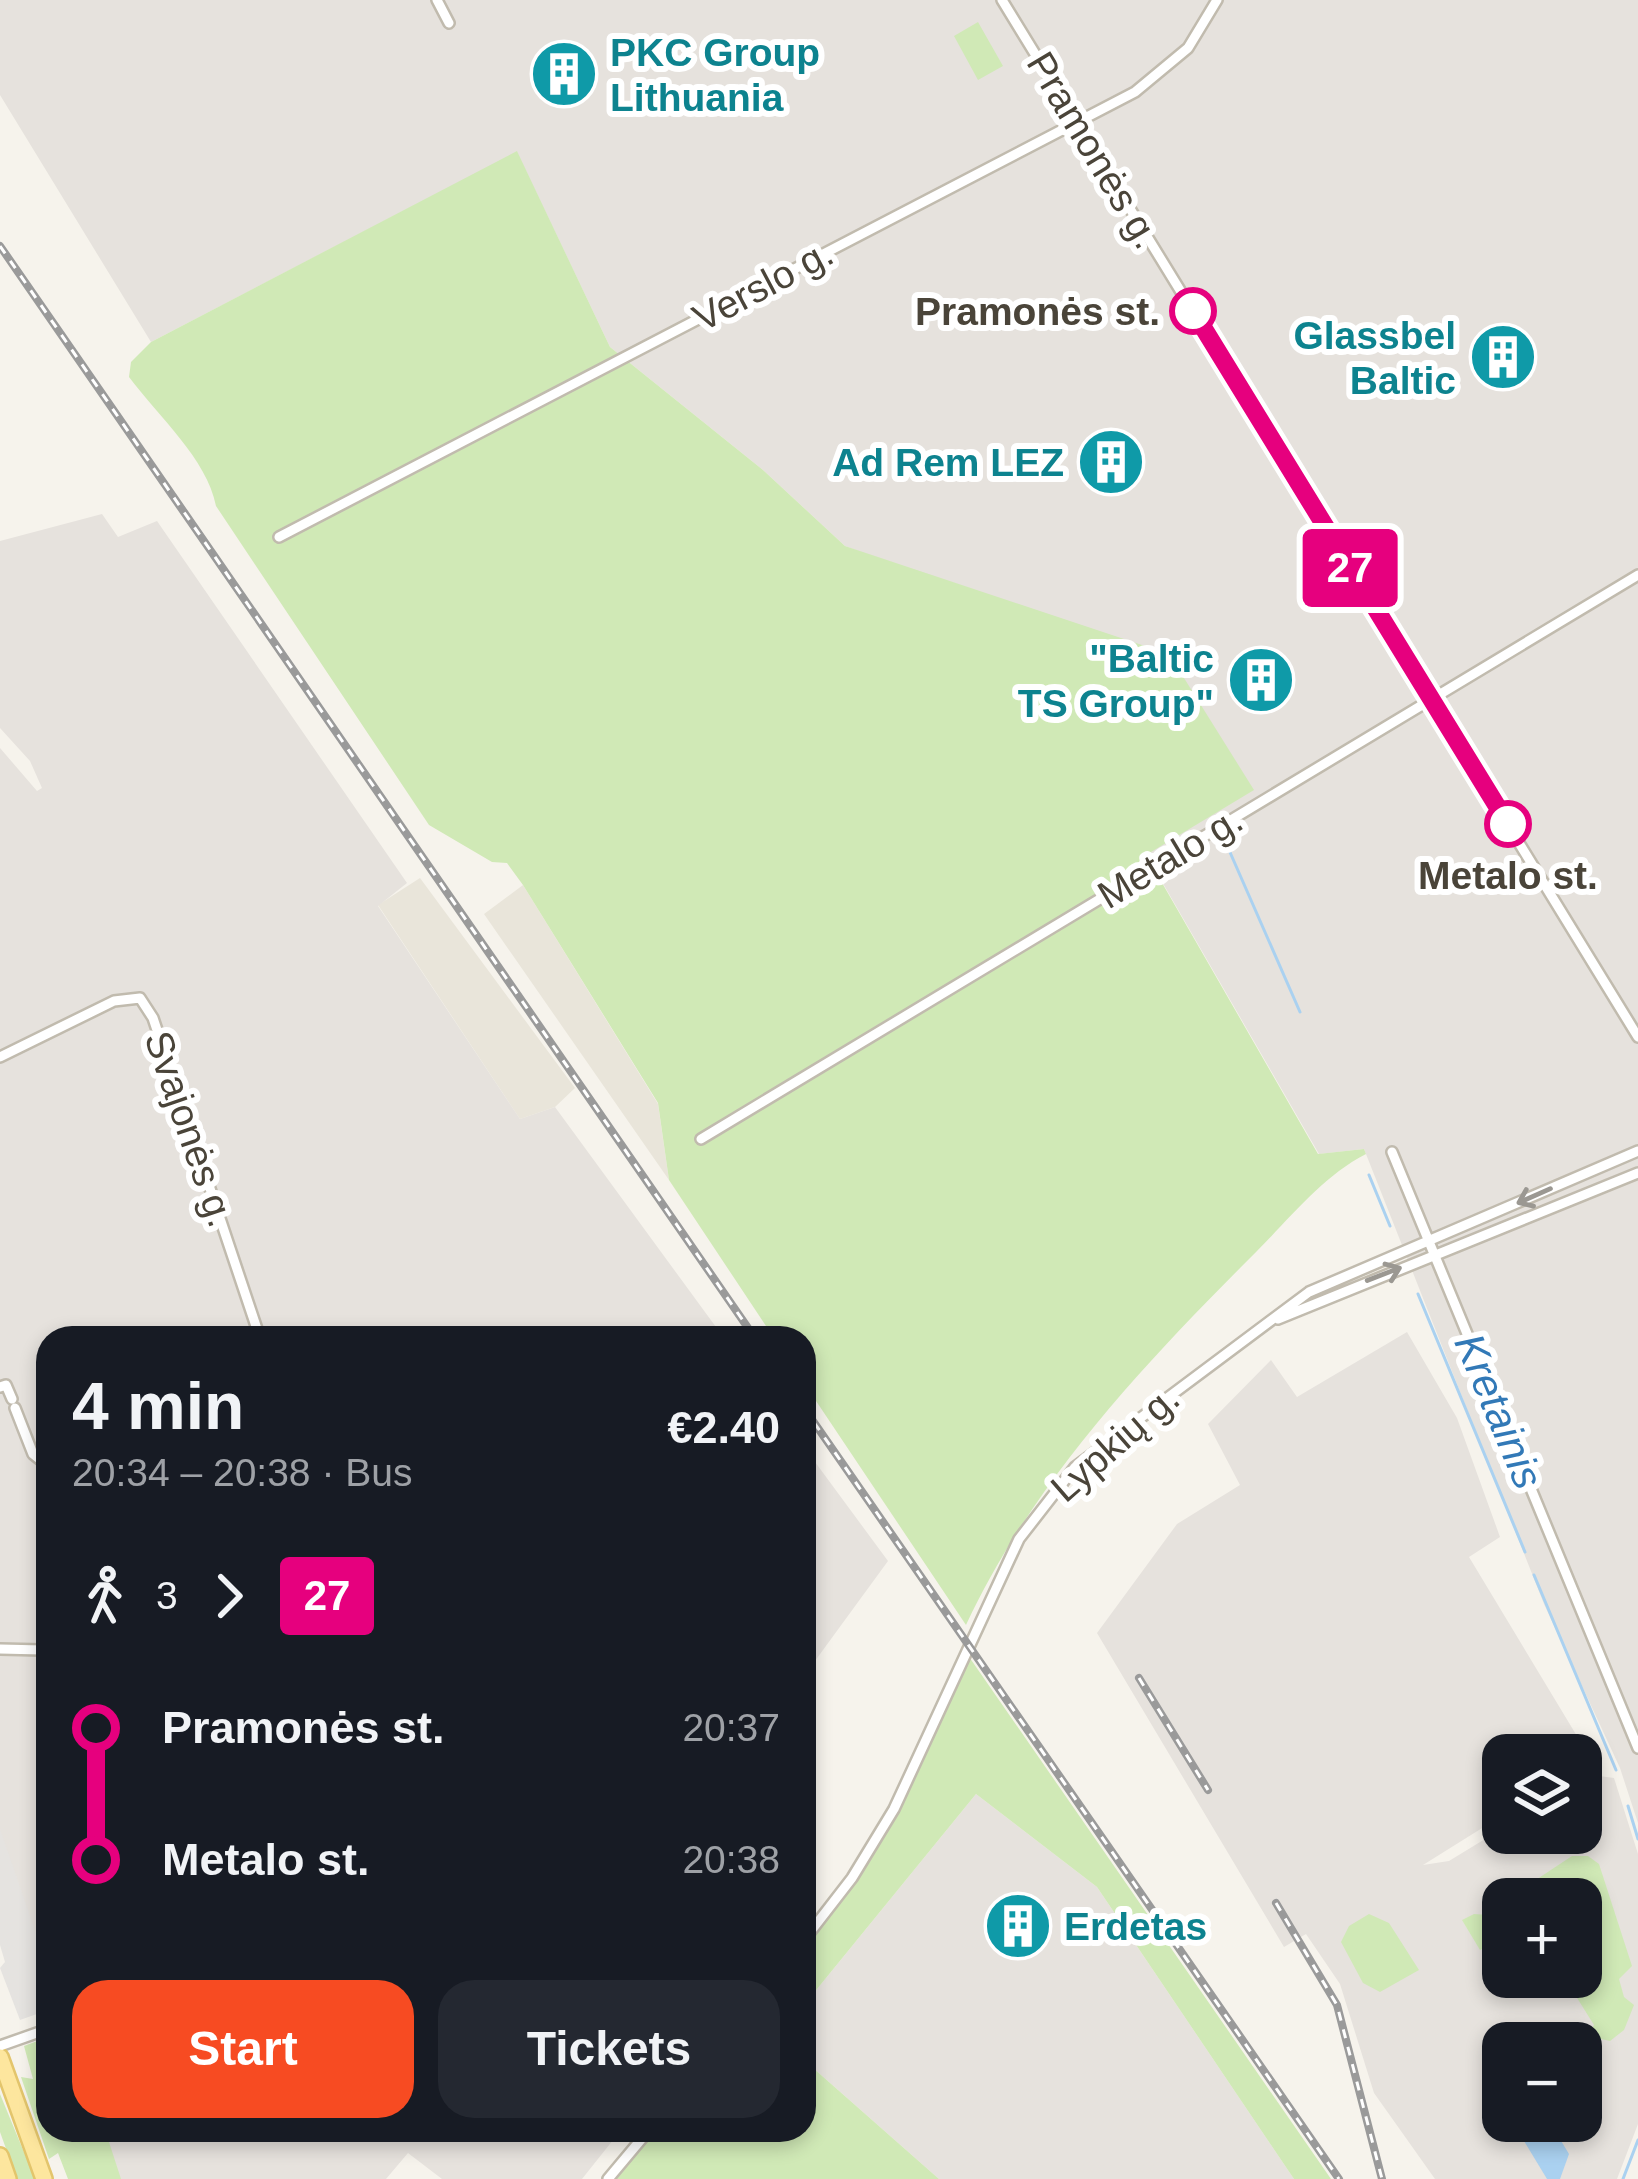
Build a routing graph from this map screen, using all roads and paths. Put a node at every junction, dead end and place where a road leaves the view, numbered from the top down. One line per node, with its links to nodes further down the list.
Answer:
1 (437, 0): 4 (street)
2 (1002, 0): 5 (street, Pramonės g.)
3 (1216, 0): 5 (street, Verslo g.)
4 (449, 22)
5 (1076, 121): 6 (street, Verslo g.); 8 (street, Pramonės g.)
6 (279, 537)
7 (1638, 575): 8 (street, Metalo g.)
8 (1431, 700): 9 (street, Pramonės g.); 11 (street, Metalo g.)
9 (1638, 1037)
10 (0, 1057): 17 (street, Svajonės g.)
11 (701, 1139)
12 (1638, 1151): 15 (street, Lypkių g., one-way to 15)
13 (1391, 1152): 15 (street)
14 (1638, 1173): 16 (street, Lypkių g.)
15 (1430, 1240): 16 (street); 18 (street, Lypkių g.)
16 (1435, 1255): 18 (street, Lypkių g., one-way to 16); 23 (street)
17 (256, 1326)
18 (1258, 1330): 24 (street, Lypkių g.)
19 (0, 1387): 20 (street)
20 (36, 1456)
21 (0, 1649): 22 (street)
22 (36, 1650)
23 (1638, 1748)
24 (816, 1923)
25 (36, 2033): 26 (street)
26 (0, 2046)
27 (0, 2057): 31 (main road)
28 (639, 2142): 32 (street)
29 (0, 2156): 30 (main road)
30 (8, 2179)
31 (44, 2179)
32 (608, 2179)

